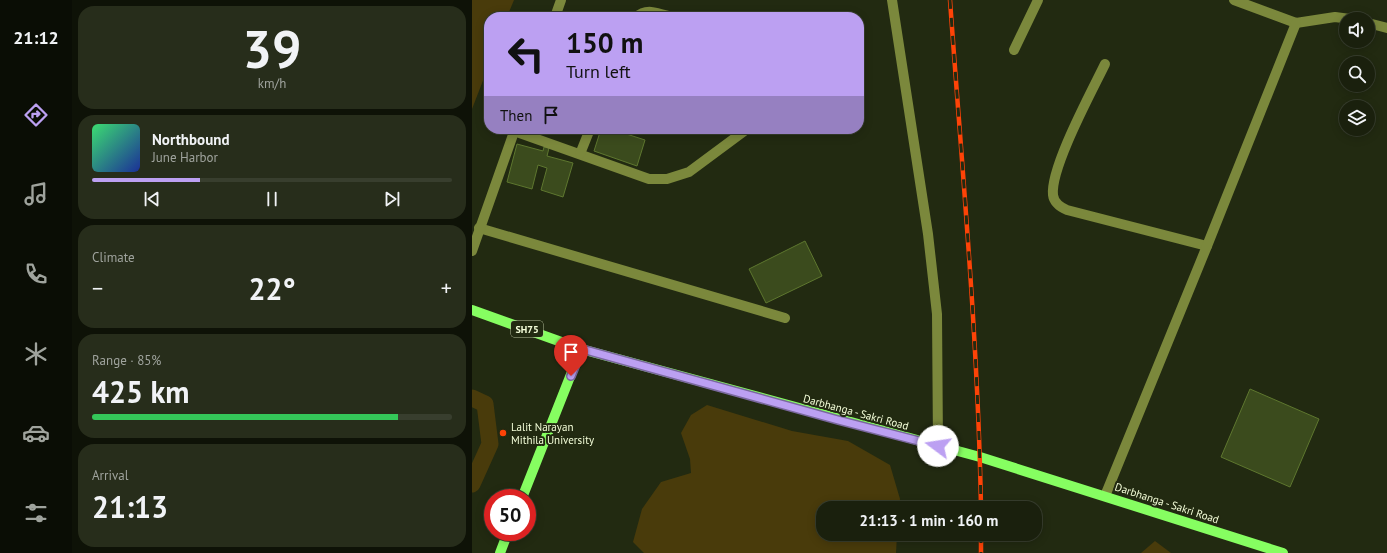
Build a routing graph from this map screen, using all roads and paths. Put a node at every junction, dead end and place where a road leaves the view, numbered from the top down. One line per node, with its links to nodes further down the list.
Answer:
1 (561, 0): 5 (street)
2 (892, 0): 23 (street)
3 (1038, 0): 10 (street)
4 (1234, 0): 7 (street)
5 (557, 12)
6 (1339, 18): 7 (street)
7 (1296, 23): 18 (street)
8 (1375, 25): 9 (street)
9 (1387, 28)
10 (1014, 50)
11 (1105, 64): 18 (street)
12 (513, 134): 17 (street)
13 (525, 134): 16 (street)
14 (588, 134): 16 (street)
15 (740, 134): 16 (street)
16 (580, 154)
17 (479, 228): 19 (street); 21 (street)
18 (1207, 246): 25 (street)
19 (472, 251)
20 (472, 310): 22 (main road, SH75)
21 (785, 318)
22 (582, 349): 23 (main road, Darbhanga - Sakri Road); 24 (main road)
23 (938, 446): 25 (main road, Darbhanga - Sakri Road)
24 (526, 489)
25 (1105, 496): 28 (main road, Darbhanga - Sakri Road)
26 (506, 541): 27 (main road)
27 (503, 552)
28 (1283, 553)

